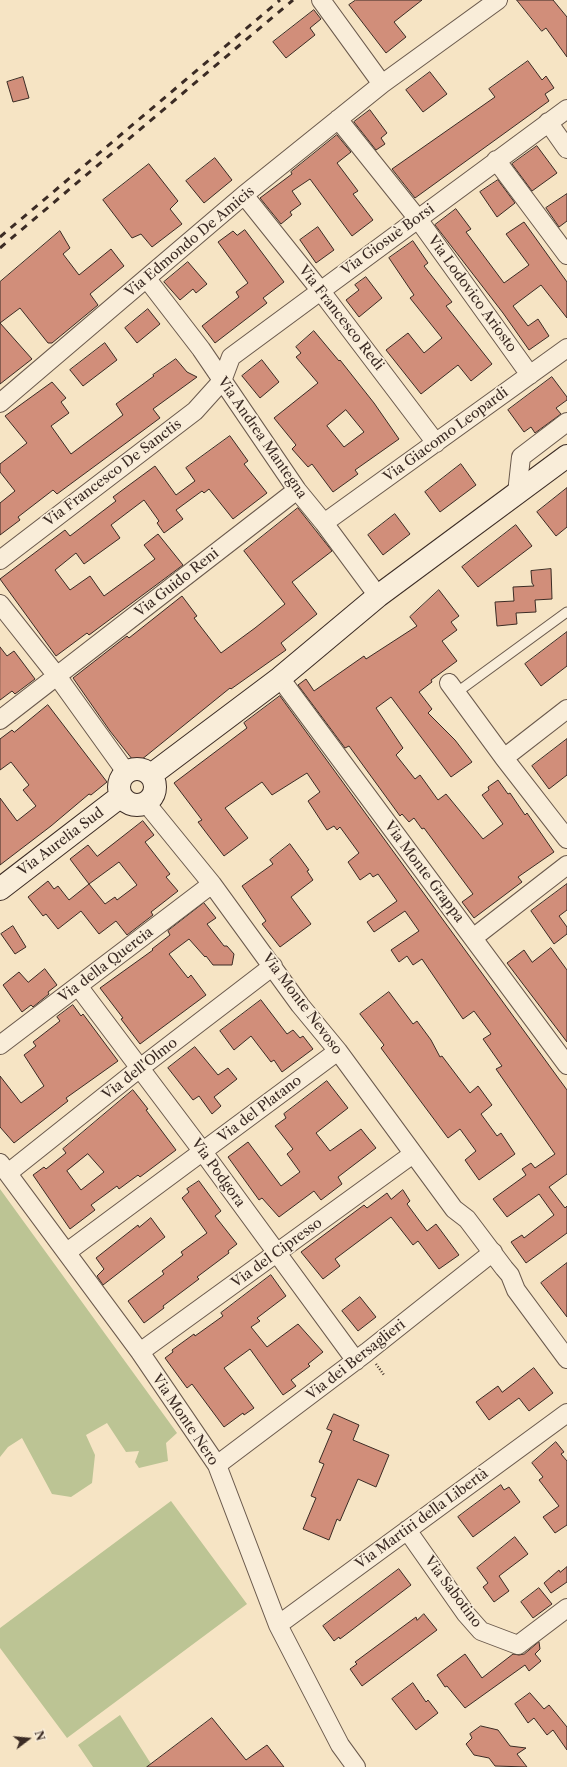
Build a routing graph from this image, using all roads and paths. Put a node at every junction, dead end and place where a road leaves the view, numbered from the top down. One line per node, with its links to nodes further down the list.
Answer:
1 (321, 0): 3 (street)
2 (498, 0): 3 (street, Via Edmondo De Amicis)
3 (382, 84): 5 (street, Via Edmondo De Amicis)
4 (567, 109): 6 (street, Via Giosuè Borsi)
5 (338, 119): 9 (street, Via Edmondo De Amicis); 10 (street, Via Lodovico Ariosto)
6 (548, 122): 7 (street); 8 (street, Via Giosuè Borsi)
7 (567, 149)
8 (496, 160): 10 (street, Via Giosuè Borsi); 11 (street)
9 (244, 195): 12 (street, Via Edmondo De Amicis); 13 (street, Via Francesco Redi)
10 (418, 219): 13 (street, Via Giosuè Borsi); 15 (street, Via Lodovico Ariosto)
11 (567, 255)
12 (146, 279): 16 (street, Via Andrea Mantegna); 17 (street, Via Edmondo De Amicis)
13 (320, 290): 16 (street, Via Giosuè Borsi); 19 (street, Via Francesco Redi)
14 (567, 348): 15 (street, Via Giacomo Leopardi)
15 (530, 374): 19 (street, Via Giacomo Leopardi)
16 (222, 381): 21 (street, Via Andrea Mantegna); 24 (street, Via Francesco De Sanctis)
17 (0, 403)
18 (567, 422): 22 (street)
19 (436, 442): 23 (street, Via Giacomo Leopardi)
20 (567, 456): 22 (street)
21 (297, 490): 23 (street, Via Andrea Mantegna); 28 (street, Via Guido Reni)
22 (517, 493): 25 (street)
23 (324, 523): 25 (street, Via Andrea Mantegna)
24 (0, 560)
25 (378, 596): 29 (street)
26 (0, 604): 28 (street)
27 (567, 612): 30 (lane)
28 (56, 676): 32 (street, Via Guido Reni); 34 (street)
29 (280, 678): 35 (street); 42 (street, Via Monte Grappa)
30 (453, 688): 33 (street)
31 (567, 709): 33 (street)
32 (0, 720)
33 (504, 758): 38 (street)
34 (126, 772): 35 (street); 36 (street)
35 (151, 776): 37 (street)
36 (122, 796): 37 (street); 41 (street, Via Aurelia Sud)
37 (146, 802): 40 (street, Via Monte Nevoso)
38 (567, 839)
39 (567, 865): 42 (street)
40 (212, 884): 43 (street, Via Monte Nevoso); 44 (street, Via della Quercia)
41 (0, 889)
42 (473, 938): 47 (street, Via Monte Grappa)
43 (273, 966): 46 (street, Via Monte Nevoso); 48 (street, Via dell'Olmo)
44 (78, 986): 45 (street, Via della Quercia); 48 (street, Via Podgora)
45 (0, 1045)
46 (338, 1051): 49 (street, Via del Platano); 50 (street, Via Monte Nevoso)
47 (567, 1065)
48 (140, 1068): 49 (street, Via Podgora); 51 (street, Via dell'Olmo)
49 (203, 1152): 52 (street, Via del Platano); 53 (street, Via Podgora)
50 (413, 1154): 53 (street, Via del Cipresso); 54 (street, Via Monte Nevoso)
51 (4, 1168): 52 (street, Via Monte Nero)
52 (67, 1252): 55 (street, Via Monte Nero)
53 (276, 1253): 55 (street, Via del Cipresso); 57 (street, Via Podgora)
54 (489, 1256): 56 (street, Via Monte Nevoso); 57 (street, Via dei Bersaglieri)
55 (140, 1352): 59 (street, Via Monte Nero)
56 (567, 1359)
57 (356, 1361): 59 (street, Via dei Bersaglieri)
58 (567, 1413): 60 (street, Via Martiri della Libertà)
59 (217, 1465): 62 (street, Via Monte Nero)
60 (407, 1530): 61 (street, Via Sabotino); 62 (street, Via Martiri della Libertà)
61 (567, 1608)
62 (278, 1625): 63 (street, Via Monte Nero)
63 (356, 1767)

